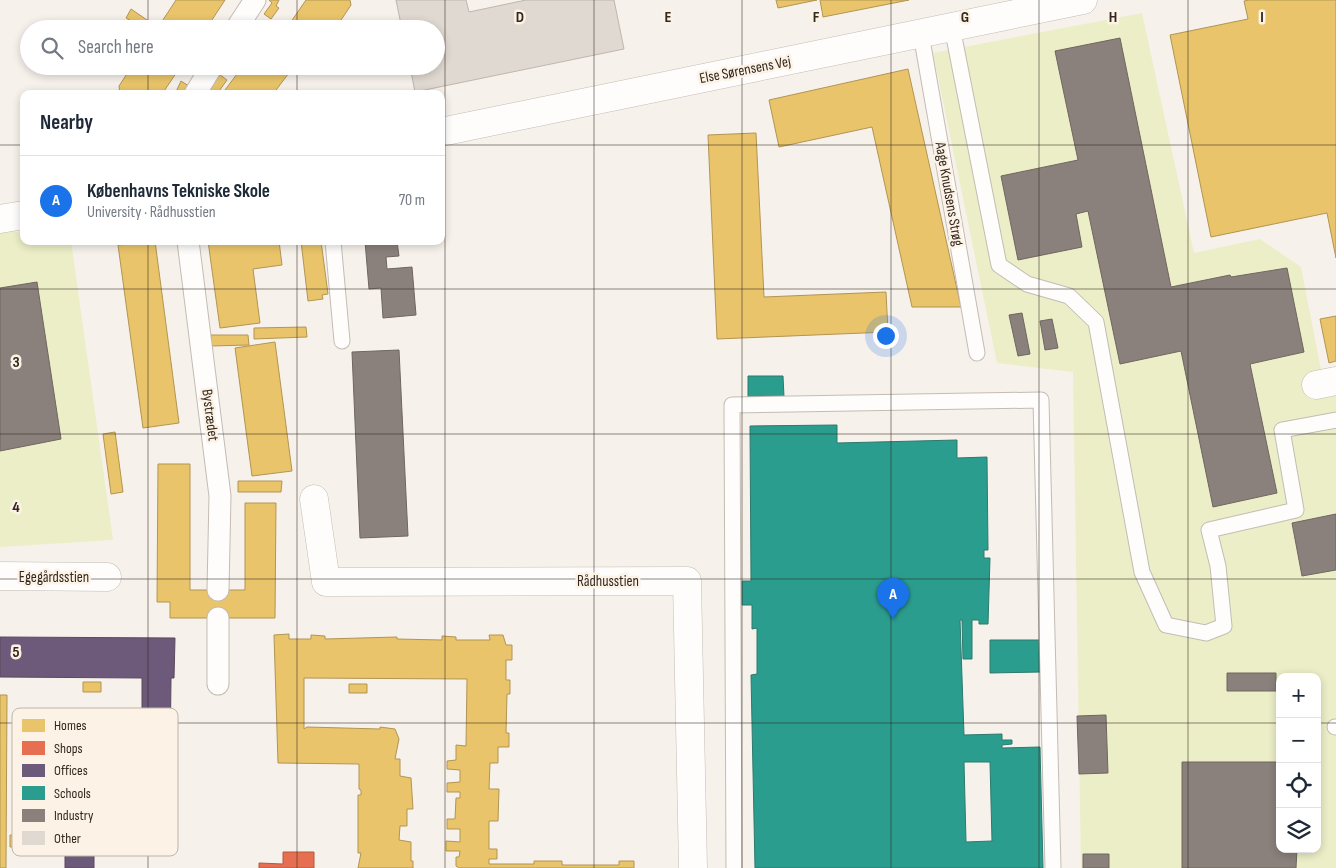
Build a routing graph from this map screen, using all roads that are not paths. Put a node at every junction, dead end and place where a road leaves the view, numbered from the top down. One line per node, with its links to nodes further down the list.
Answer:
1 (255, 0): 3 (street)
2 (1083, 0): 4 (street, Else Sørensens Vej)
3 (242, 20)
4 (952, 27): 5 (street, Else Sørensens Vej); 15 (lane)
5 (921, 34): 8 (street, Else Sørensens Vej); 14 (lane, Aage Knudsens Strøg)
6 (207, 75): 7 (street)
7 (197, 90)
8 (445, 131)
9 (20, 216): 10 (street)
10 (0, 219)
11 (189, 245): 19 (street, Bystrædet)
12 (333, 245): 13 (lane)
13 (342, 341)
14 (977, 353)
15 (1336, 420)
16 (314, 499): 22 (street, Rådhusstien)
17 (0, 576): 18 (street, Egegårdsstien)
18 (107, 577)
19 (218, 590)
20 (218, 618): 21 (street)
21 (218, 684)
22 (694, 868)
23 (734, 868): 24 (lane)
24 (1053, 868)

